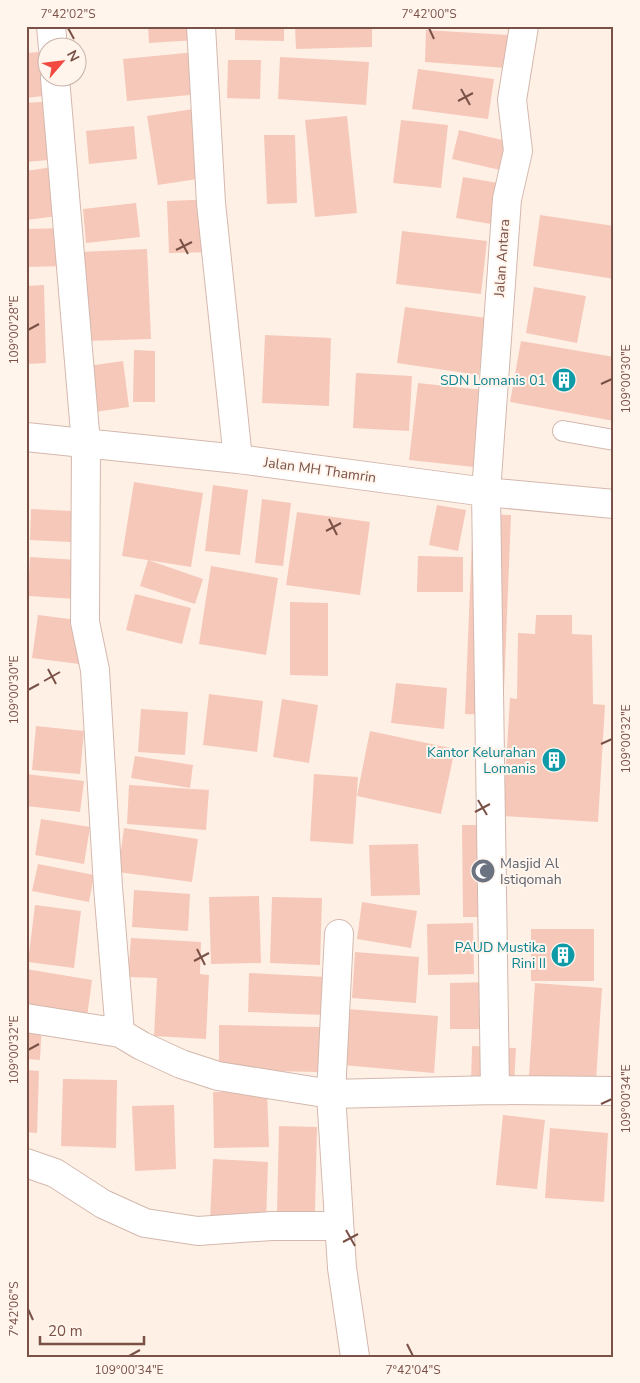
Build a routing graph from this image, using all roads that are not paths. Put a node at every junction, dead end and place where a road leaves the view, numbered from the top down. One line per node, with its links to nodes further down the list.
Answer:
1 (201, 26): 8 (street)
2 (524, 26): 9 (street, Jalan Antara)
3 (56, 88): 7 (street)
4 (563, 431): 6 (lane)
5 (26, 437): 7 (street, Jalan MH Thamrin)
6 (614, 440)
7 (86, 444): 8 (street, Jalan MH Thamrin); 13 (street)
8 (238, 458): 9 (street, Jalan MH Thamrin)
9 (486, 492): 10 (street, Jalan MH Thamrin); 14 (street, Jalan Antara)
10 (613, 503)
11 (339, 934): 16 (street)
12 (26, 1018): 13 (street)
13 (120, 1033): 16 (street)
14 (495, 1090): 15 (street); 16 (street)
15 (614, 1091)
16 (330, 1094): 18 (street)
17 (26, 1163): 18 (street)
18 (339, 1226): 19 (street)
19 (355, 1357)

